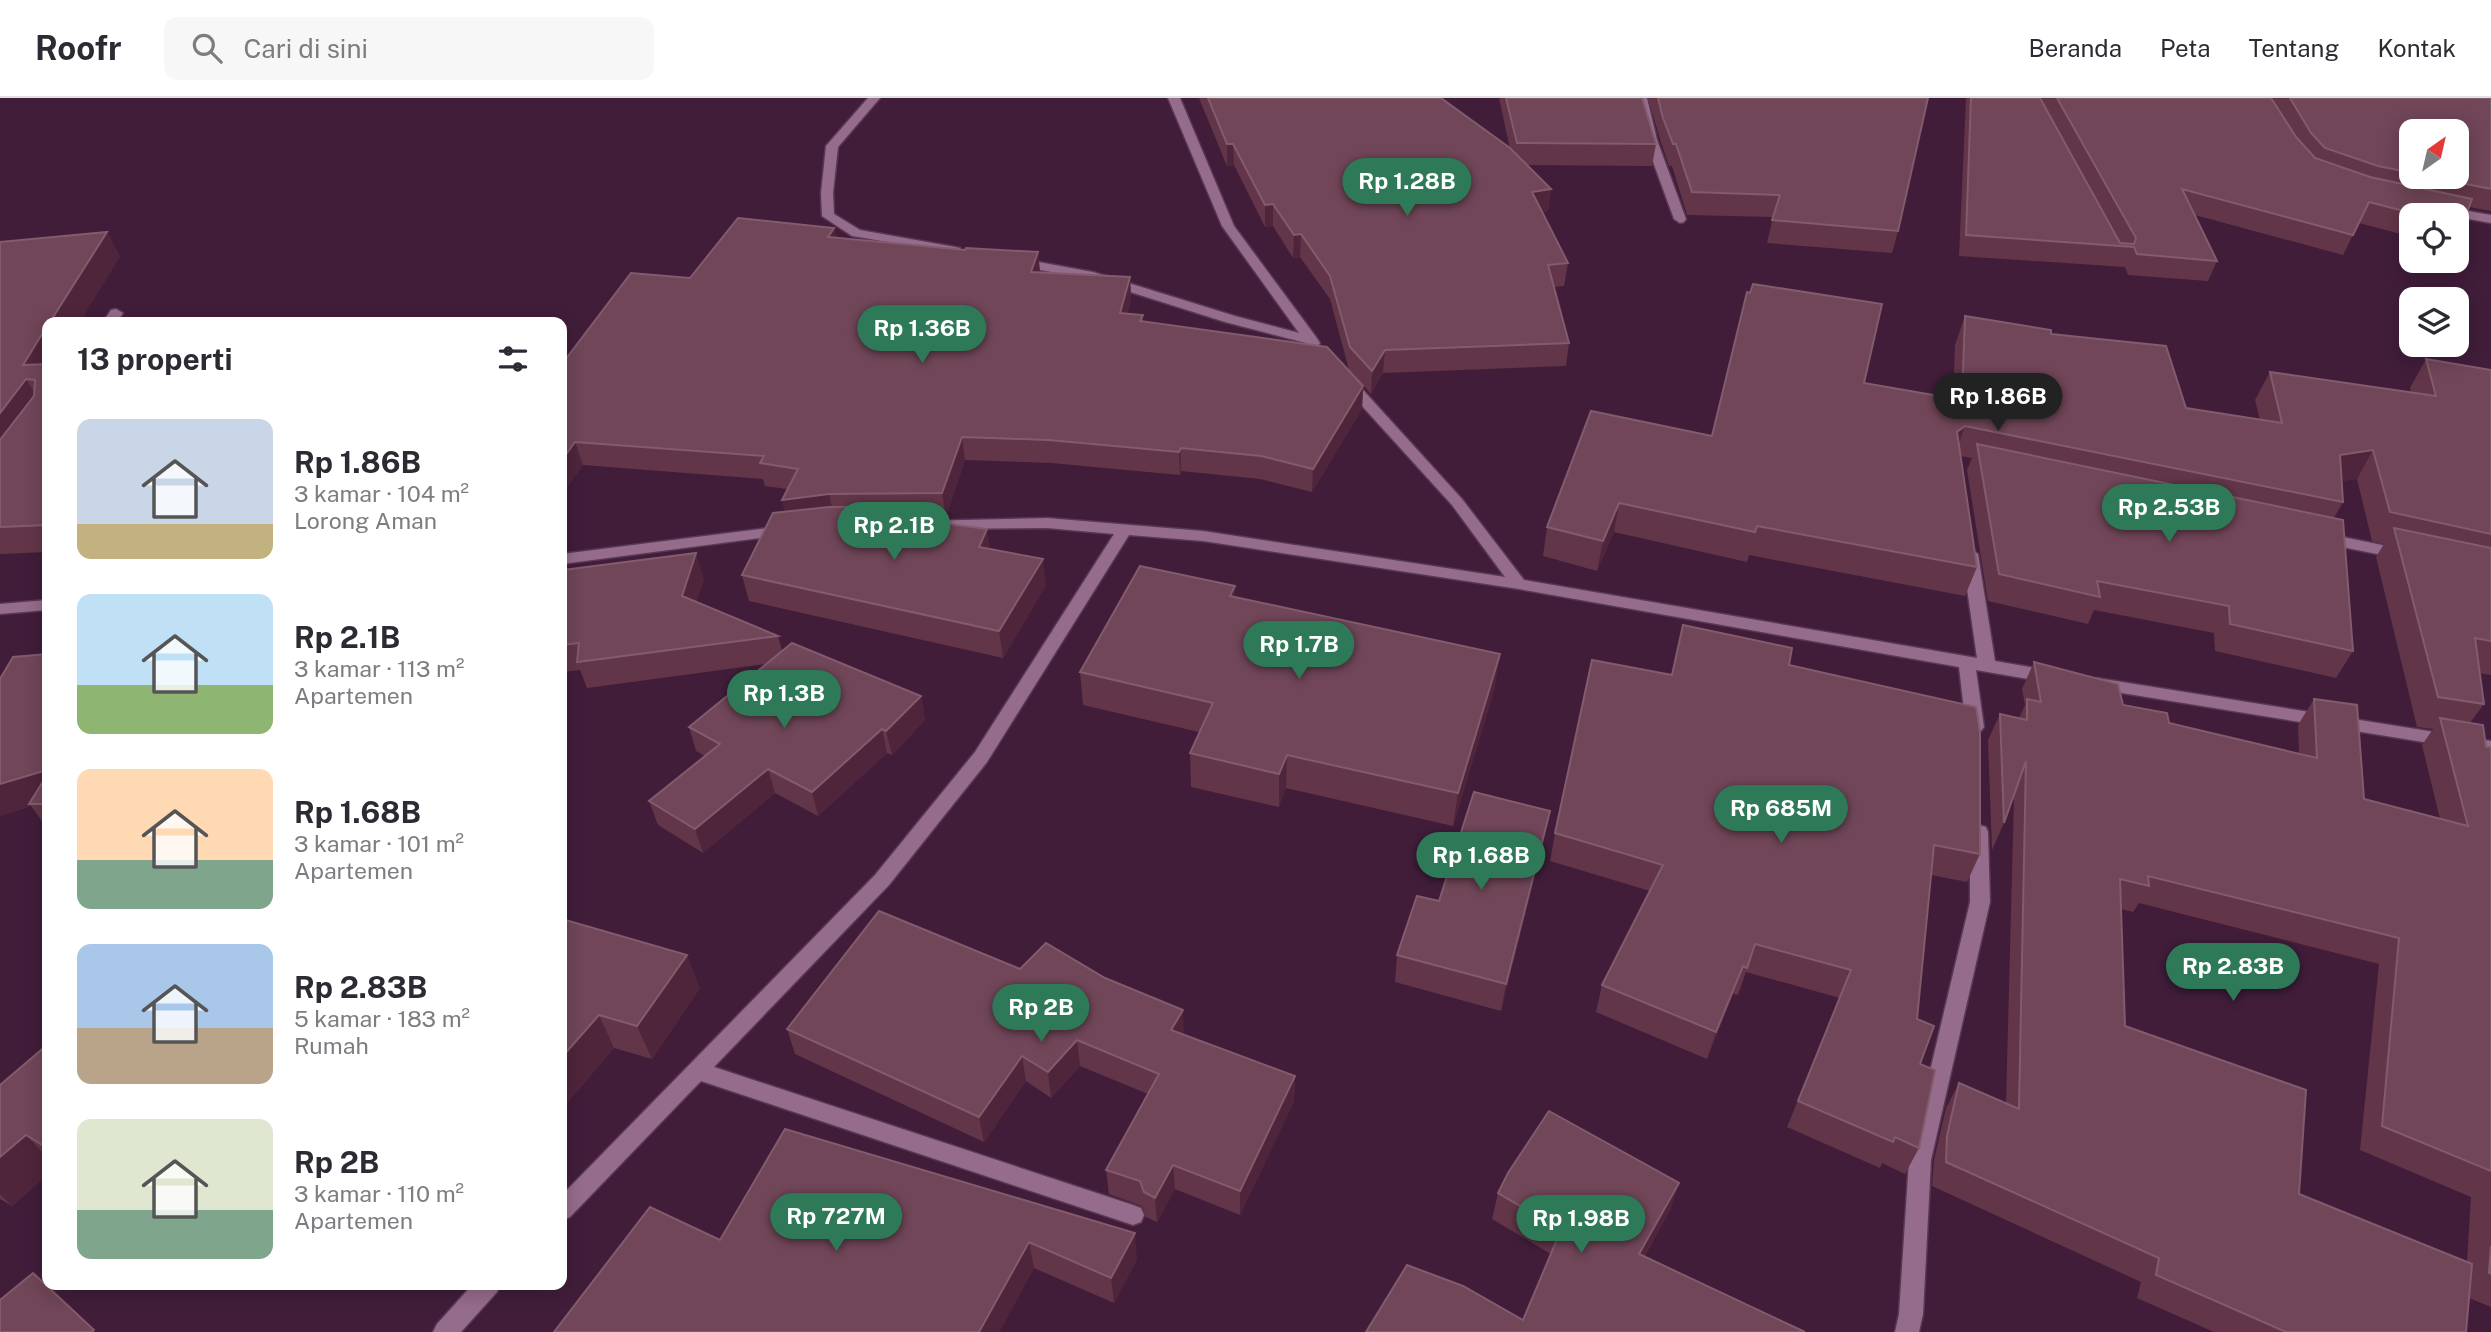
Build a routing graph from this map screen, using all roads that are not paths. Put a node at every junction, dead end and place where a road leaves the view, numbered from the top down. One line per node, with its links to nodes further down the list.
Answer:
1 (874, 98): 7 (street)
2 (1174, 98): 8 (street)
3 (1641, 98): 5 (street)
4 (2469, 215): 6 (street)
5 (1680, 219)
6 (2491, 219)
7 (965, 253)
8 (1006, 260)
9 (1338, 371): 17 (street)
10 (901, 524): 12 (street)
11 (807, 529): 16 (street)
12 (1125, 529): 17 (street); 24 (street)
13 (2308, 534): 15 (street)
14 (1968, 544): 20 (street)
15 (2416, 557)
16 (567, 558)
17 (1519, 584): 20 (street)
18 (42, 606): 19 (street)
19 (0, 609)
20 (1977, 665): 21 (street); 22 (street)
21 (2491, 747)
22 (1977, 749)
23 (1979, 813): 29 (street)
24 (698, 1070): 25 (street); 26 (street)
25 (567, 1205)
26 (1133, 1215)
27 (484, 1290): 28 (street)
28 (445, 1332)
29 (1907, 1332)

